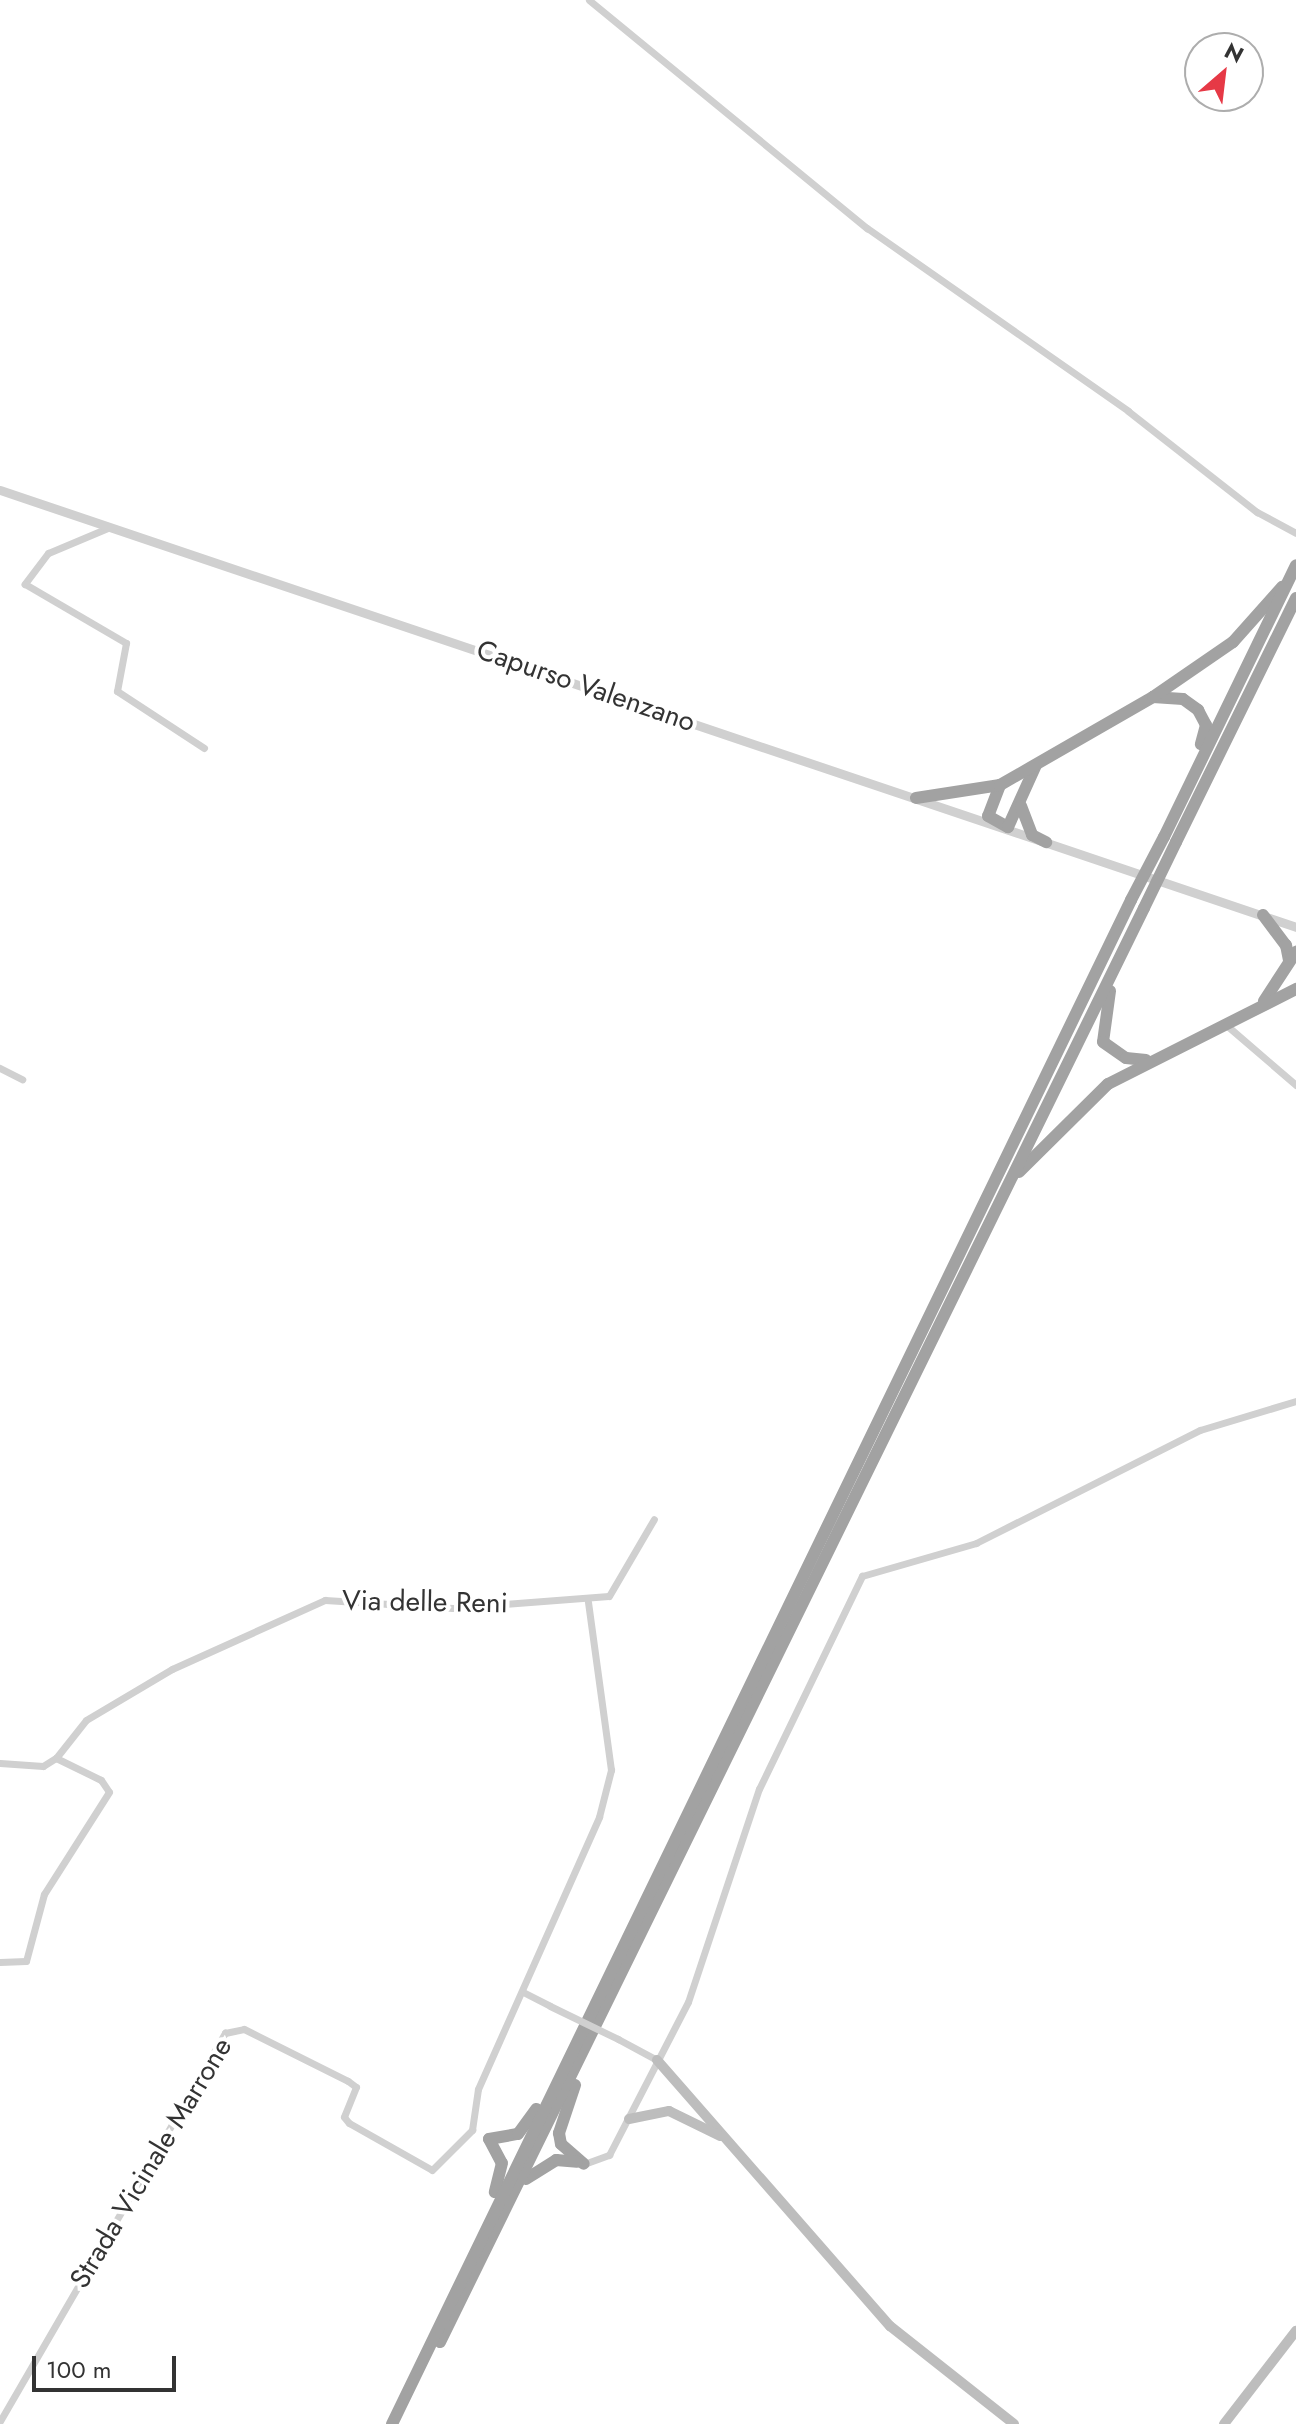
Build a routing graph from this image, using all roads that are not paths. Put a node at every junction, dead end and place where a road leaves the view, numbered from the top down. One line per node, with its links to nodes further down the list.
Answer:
1 (589, 0): 4 (street)
2 (0, 490): 3 (street, Capurso Valenzano)
3 (110, 527): 9 (street); 12 (street, Capurso Valenzano)
4 (1296, 533)
5 (1296, 565): 6 (highway)
6 (1282, 587): 8 (highway); 14 (highway)
7 (1296, 598): 16 (highway)
8 (1153, 697): 10 (highway); 14 (highway)
9 (204, 748)
10 (1037, 762): 11 (highway); 13 (highway)
11 (1000, 785): 12 (highway); 15 (highway)
12 (916, 798): 15 (street, Capurso Valenzano)
13 (1021, 806): 15 (highway); 17 (highway)
14 (1170, 823): 16 (highway)
15 (997, 826): 17 (street, Capurso Valenzano)
16 (1170, 839): 18 (highway, bridge); 21 (highway, bridge)
17 (1046, 842): 18 (street, Capurso Valenzano)
18 (1144, 875): 19 (street, Capurso Valenzano); 40 (highway, bridge)
19 (1263, 915): 20 (street, Capurso Valenzano); 22 (highway)
20 (1296, 927)
21 (1129, 938): 26 (highway); 30 (highway)
22 (1293, 957): 24 (highway)
23 (1296, 989): 24 (highway)
24 (1262, 1004): 25 (highway)
25 (1224, 1022): 26 (highway); 29 (street)
26 (1149, 1060): 30 (highway)
27 (0, 1068): 28 (street)
28 (22, 1079)
29 (1296, 1085)
30 (1008, 1184): 39 (highway)
31 (1296, 1401): 38 (street)
32 (654, 1519): 33 (street)
33 (588, 1601): 34 (street, Via delle Reni); 37 (street)
34 (56, 1758): 35 (street); 36 (street)
35 (0, 1763)
36 (0, 1962)
37 (523, 1992): 38 (street, bridge); 42 (street)
38 (657, 2060): 41 (street); 44 (main road)
39 (578, 2066): 45 (highway); 46 (highway)
40 (556, 2082): 43 (highway); 47 (highway)
41 (629, 2119): 44 (main road); 45 (street)
42 (472, 2130): 43 (street); 49 (street, Strada Vicinale Marrone)
43 (489, 2139): 47 (highway)
44 (726, 2139): 52 (main road)
45 (584, 2164): 46 (highway)
46 (516, 2191): 51 (highway)
47 (491, 2215): 50 (highway)
48 (1296, 2331): 53 (main road)
49 (0, 2421)
50 (392, 2424)
51 (400, 2424)
52 (1014, 2424)
53 (1224, 2424)

